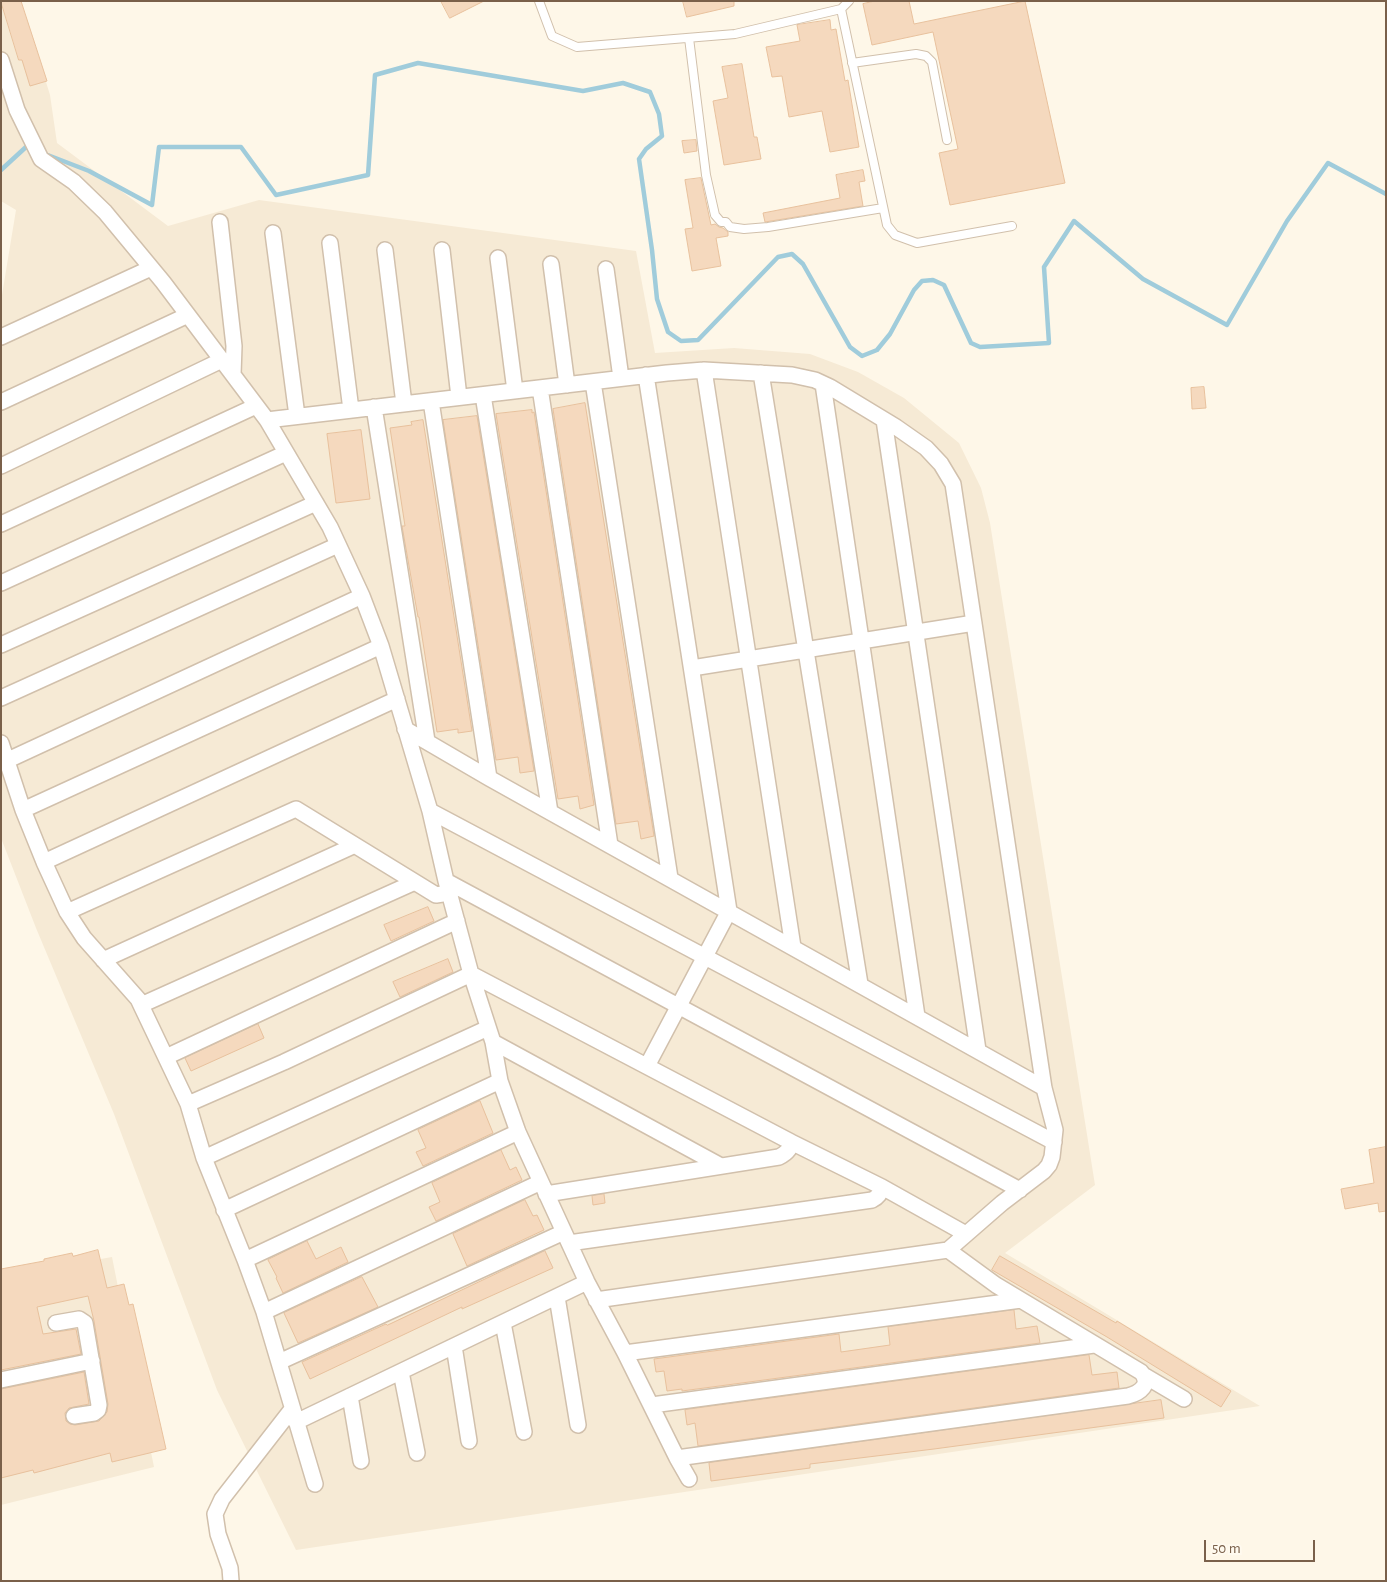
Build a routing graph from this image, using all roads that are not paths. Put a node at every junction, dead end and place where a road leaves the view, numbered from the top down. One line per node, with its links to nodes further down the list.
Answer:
1 (539, 1): 4 (lane)
2 (849, 1): 3 (lane)
3 (841, 9): 4 (lane); 6 (lane)
4 (689, 38): 8 (lane)
5 (1, 60): 17 (street)
6 (852, 63): 7 (lane); 8 (lane)
7 (947, 140)
8 (883, 208): 10 (lane)
9 (220, 222): 25 (street)
10 (1012, 226)
11 (273, 233): 40 (street)
12 (330, 243): 39 (street)
13 (386, 250): 36 (street)
14 (442, 250): 33 (street)
15 (498, 258): 31 (street)
16 (551, 264): 29 (street)
17 (151, 268): 19 (street); 20 (street)
18 (606, 269): 26 (street)
19 (188, 315): 21 (street); 35 (street)
20 (1, 337)
21 (222, 360): 25 (street); 44 (street)
22 (704, 370): 23 (street); 24 (street); 56 (street)
23 (761, 373): 28 (street); 55 (street)
24 (646, 375): 26 (street); 57 (street)
25 (234, 376): 37 (street)
26 (621, 378): 27 (street)
27 (593, 382): 29 (street); 71 (street)
28 (822, 384): 42 (street); 52 (street)
29 (567, 385): 30 (street)
30 (540, 388): 31 (street); 68 (street)
31 (515, 391): 32 (street)
32 (483, 395): 33 (street); 67 (street)
33 (459, 398): 34 (street)
34 (431, 401): 36 (street); 64 (street)
35 (1, 402)
36 (404, 404): 38 (street)
37 (256, 406): 41 (street); 46 (street)
38 (374, 407): 39 (street); 61 (street)
39 (351, 410): 40 (street)
40 (297, 416): 41 (street)
41 (267, 420): 43 (street)
42 (884, 420): 50 (street); 51 (street)
43 (286, 453): 45 (street); 48 (street)
44 (1, 466)
45 (316, 503): 47 (street); 53 (street)
46 (1, 524)
47 (338, 545): 49 (street); 58 (street)
48 (1, 584)
49 (362, 596): 54 (street); 63 (street)
50 (974, 623): 51 (street); 90 (street)
51 (916, 633): 52 (street); 86 (street)
52 (861, 641): 55 (street); 84 (street)
53 (1, 645)
54 (381, 646): 59 (street); 65 (street)
55 (806, 650): 56 (street); 81 (street)
56 (749, 659): 57 (street); 77 (street)
57 (692, 668): 74 (street)
58 (1, 698)
59 (397, 699): 60 (street); 70 (street)
60 (406, 729): 61 (street); 66 (street)
61 (427, 740): 64 (street)
62 (1, 743): 63 (street)
63 (8, 760): 65 (street)
64 (489, 778): 67 (street)
65 (23, 810): 70 (street)
66 (430, 811): 73 (street); 78 (street)
67 (550, 812): 68 (street)
68 (610, 845): 71 (street)
69 (353, 846): 72 (street); 75 (street); 79 (street)
70 (44, 862): 75 (street)
71 (670, 878): 74 (street)
72 (415, 882): 73 (street); 82 (street)
73 (448, 887): 76 (street); 83 (street)
74 (729, 911): 77 (street); 78 (street)
75 (67, 912): 79 (street)
76 (457, 921): 80 (street); 87 (street)
77 (793, 947): 81 (street)
78 (704, 957): 83 (street); 94 (street)
79 (103, 960): 82 (street)
80 (471, 974): 85 (street); 88 (street); 91 (street)
81 (860, 984): 84 (street)
82 (141, 1005): 87 (street)
83 (678, 1006): 88 (street); 99 (street)
84 (916, 1016): 86 (street)
85 (491, 1035): 89 (street); 95 (street); 96 (street)
86 (978, 1050): 90 (street)
87 (166, 1057): 91 (street)
88 (647, 1066): 93 (street)
89 (500, 1081): 92 (street); 100 (street)
90 (1044, 1088): 94 (street)
91 (188, 1104): 95 (street)
92 (518, 1132): 98 (street); 104 (street)
93 (791, 1142): 96 (street); 97 (street)
94 (1054, 1142): 99 (street)
95 (204, 1158): 100 (street)
96 (721, 1166): 98 (street)
97 (882, 1187): 101 (street); 102 (street)
98 (543, 1188): 102 (street); 109 (street)
99 (1020, 1190): 101 (street)
100 (224, 1210): 104 (street)
101 (966, 1234): 103 (street)
102 (567, 1238): 105 (street); 116 (street)
103 (948, 1250): 107 (street); 108 (street)
104 (246, 1260): 109 (street)
105 (587, 1282): 106 (street); 107 (street)
106 (557, 1296): 111 (street); 125 (street)
107 (596, 1300): 114 (street)
108 (1021, 1300): 112 (street); 114 (street)
109 (264, 1312): 116 (street)
110 (56, 1323): 115 (street)
111 (502, 1323): 113 (street); 126 (street)
112 (1094, 1345): 118 (street); 122 (street)
113 (454, 1346): 117 (street); 127 (street)
114 (626, 1353): 122 (street)
115 (92, 1361): 119 (street); 124 (street)
116 (279, 1362): 123 (street)
117 (401, 1372): 120 (street); 128 (street)
118 (1145, 1376): 121 (street); 129 (street)
119 (1, 1380)
120 (350, 1396): 123 (street); 130 (street)
121 (1184, 1399)
122 (652, 1405): 129 (street)
123 (294, 1415): 132 (street); 133 (street)
124 (74, 1416)
125 (578, 1425)
126 (524, 1432)
127 (468, 1441)
128 (418, 1454)
129 (676, 1458): 131 (street)
130 (361, 1461)
131 (690, 1480)
132 (315, 1484)
133 (231, 1581)

